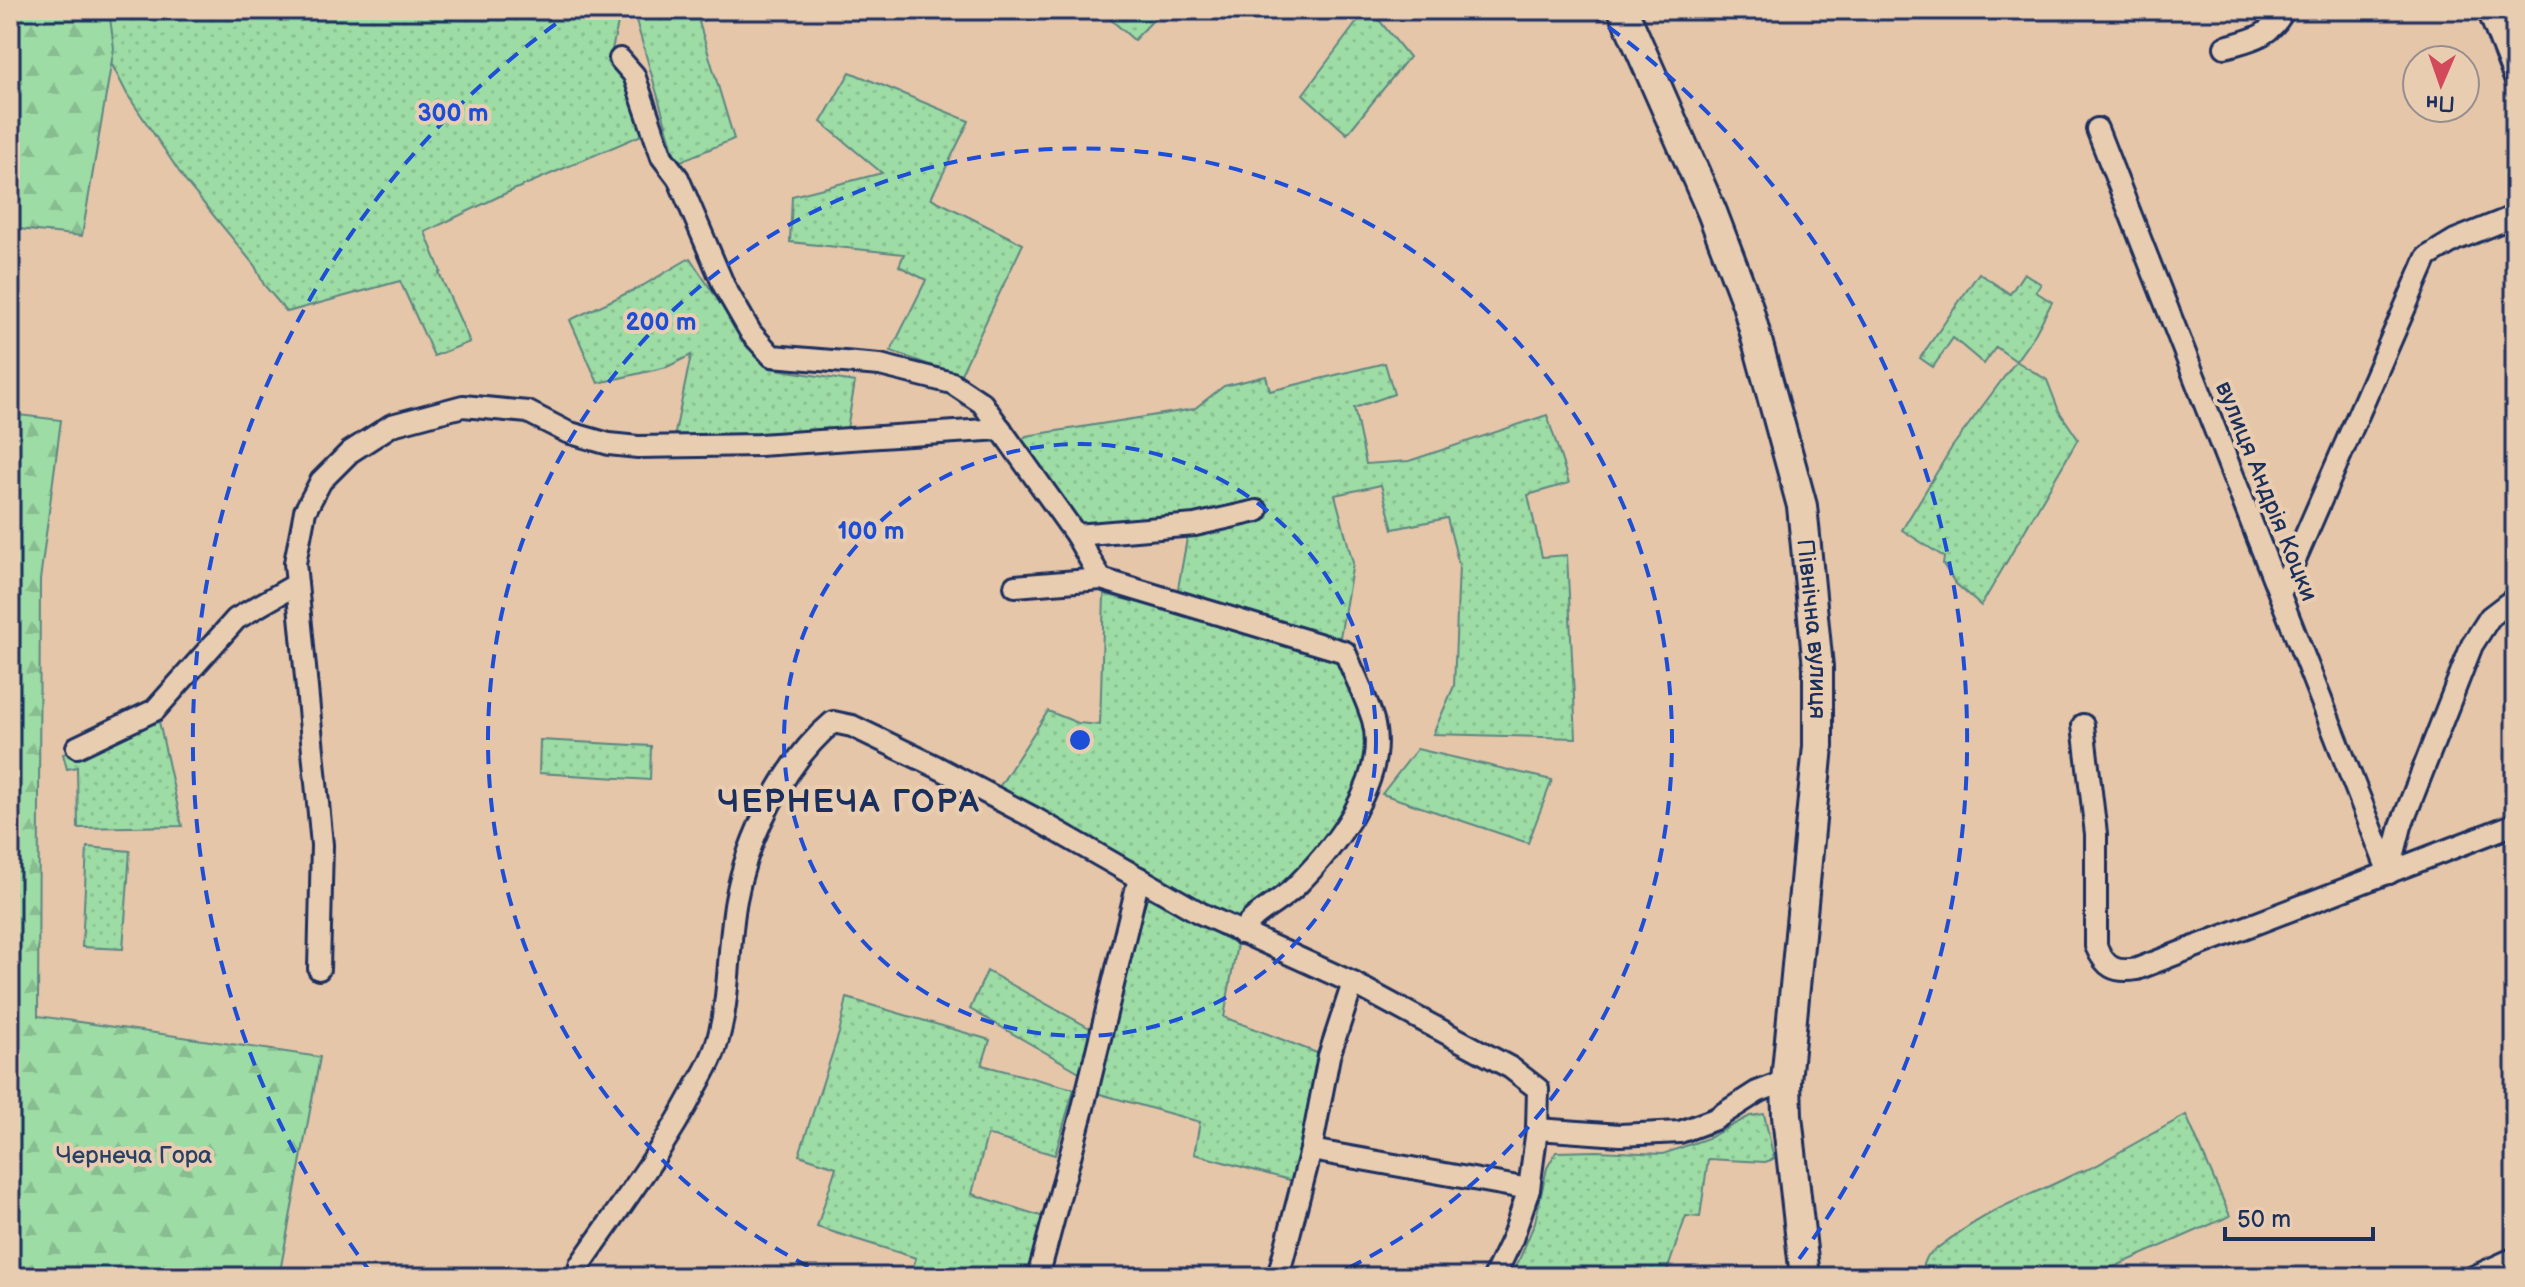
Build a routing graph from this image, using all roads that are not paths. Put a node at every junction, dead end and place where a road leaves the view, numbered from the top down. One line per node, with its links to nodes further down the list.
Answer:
1 (1623, 10): 25 (street, Північна вулиця)
2 (2284, 10): 4 (street)
3 (2488, 10): 6 (street)
4 (2225, 47)
5 (620, 59): 9 (street)
6 (2515, 79)
7 (2097, 129): 15 (street, вулиця Андрія Коцки)
8 (2515, 216): 15 (street)
9 (1001, 429): 11 (street); 13 (street)
10 (1257, 511): 11 (street)
11 (1076, 535): 12 (street)
12 (1101, 579): 14 (street); 22 (street)
13 (297, 584): 18 (street); 23 (street)
14 (1015, 586)
15 (2280, 594): 20 (street, вулиця Андрія Коцки)
16 (2515, 598): 20 (street)
17 (2083, 725): 20 (street)
18 (77, 747)
19 (2515, 824): 20 (street)
20 (2389, 873)
21 (1139, 878): 22 (street); 30 (street); 31 (street)
22 (1241, 933): 24 (street)
23 (319, 969)
24 (1353, 983): 26 (street); 27 (street)
25 (1786, 1081): 26 (street); 34 (street, Північна вулиця)
26 (1537, 1129): 28 (street)
27 (1311, 1150): 28 (street); 32 (street)
28 (1529, 1189): 33 (street)
29 (2515, 1258): 35 (street)
30 (580, 1265)
31 (1038, 1277)
32 (1278, 1277)
33 (1494, 1277)
34 (1805, 1277)
35 (2473, 1277)

